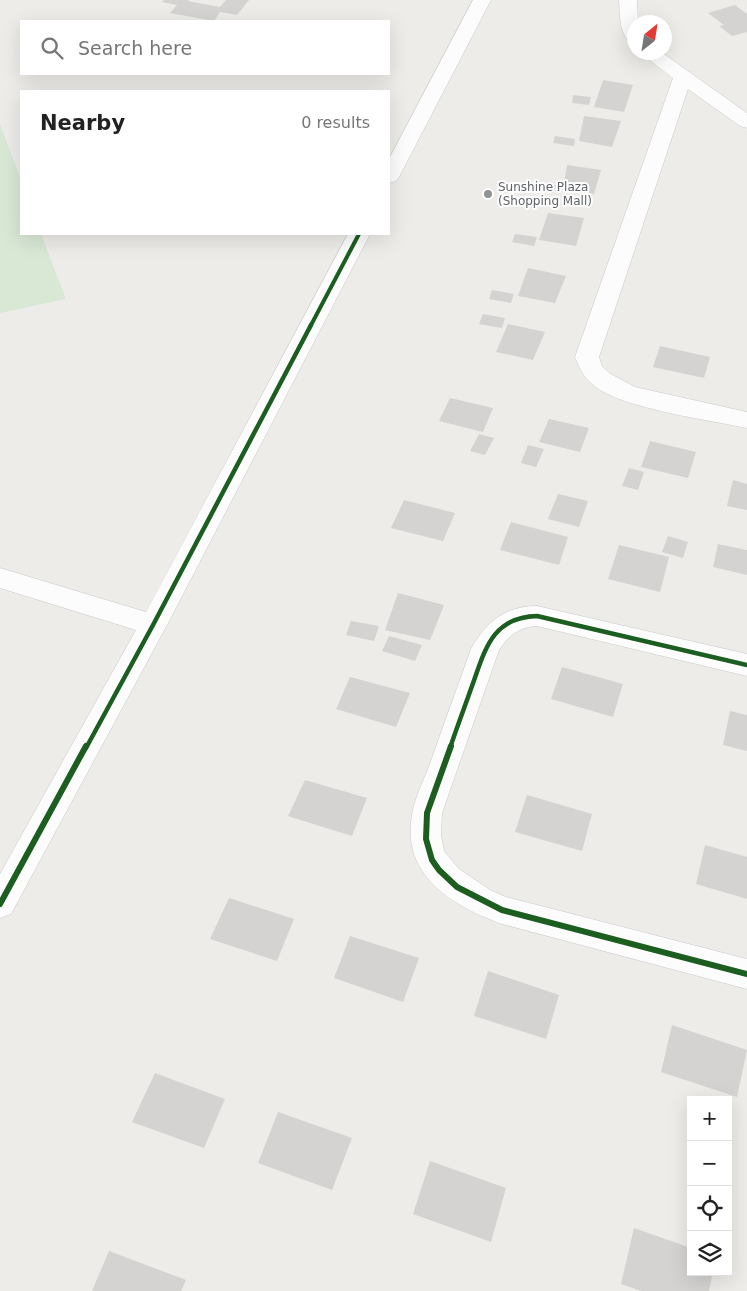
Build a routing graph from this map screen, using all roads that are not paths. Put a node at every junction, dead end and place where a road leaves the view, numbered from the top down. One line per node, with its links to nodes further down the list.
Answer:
1 (482, 0): 7 (street)
2 (628, 0): 3 (street)
3 (629, 15)
4 (658, 60): 5 (street)
5 (682, 78): 6 (street); 9 (street)
6 (747, 122)
7 (390, 175)
8 (358, 235): 11 (street)
9 (747, 420)
10 (0, 578): 11 (street)
11 (153, 625): 13 (street)
12 (747, 665): 14 (street)
13 (0, 904)
14 (747, 974)

